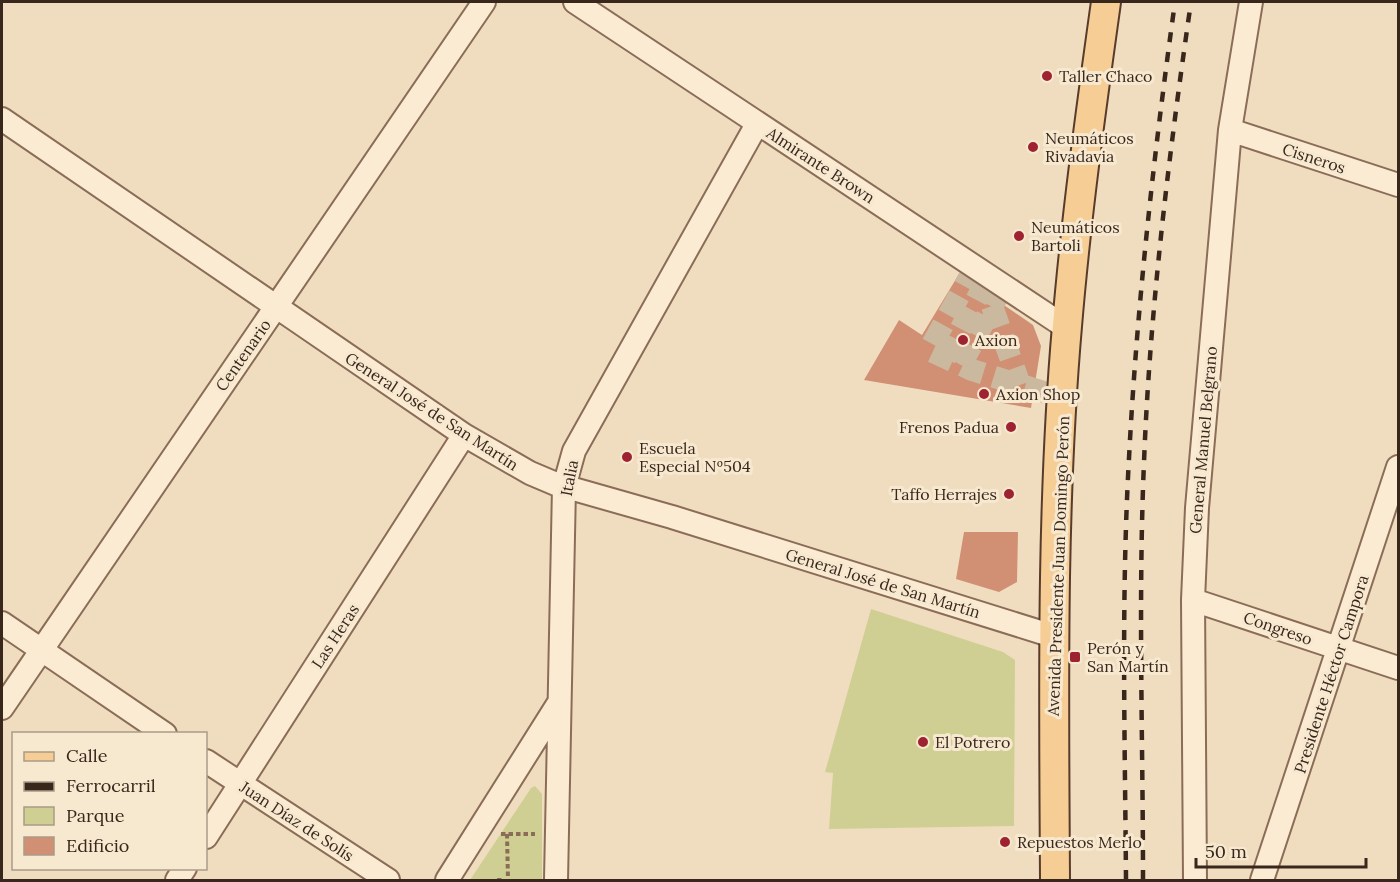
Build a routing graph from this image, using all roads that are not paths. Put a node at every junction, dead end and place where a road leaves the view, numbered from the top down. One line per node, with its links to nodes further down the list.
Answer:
1 (484, 2): 9 (street, Centenario)
2 (575, 2): 6 (street, Almirante Brown)
3 (1106, 2): 10 (main road, Avenida Presidente Juan Domingo Perón)
4 (1251, 2): 7 (street, General Manuel Belgrano)
5 (2, 119): 9 (street, General José de San Martín)
6 (758, 124): 10 (street, Almirante Brown); 13 (street, Italia)
7 (1230, 130): 8 (street, Cisneros); 14 (street, General Manuel Belgrano)
8 (1398, 185)
9 (276, 308): 11 (street, General José de San Martín); 18 (street, Centenario)
10 (1067, 328): 16 (main road, Avenida Presidente Juan Domingo Perón)
11 (464, 435): 13 (street, General José de San Martín); 24 (street, Las Heras)
12 (1398, 467): 17 (street, Presidente Héctor Campora)
13 (564, 487): 16 (street, General José de San Martín); 20 (street, Italia)
14 (1192, 600): 17 (street, Congreso); 30 (street, General Manuel Belgrano)
15 (2, 623): 18 (street)
16 (1053, 636): 29 (main road, Avenida Presidente Juan Domingo Perón)
17 (1340, 649): 19 (street, Congreso); 31 (street, Presidente Héctor Campora)
18 (40, 650): 21 (street, Centenario); 22 (street)
19 (1398, 668)
20 (558, 703): 27 (street); 28 (street, Italia)
21 (2, 708)
22 (162, 732)
23 (207, 762): 24 (street, Juan Díaz de Solís)
24 (241, 784): 25 (street, Las Heras); 26 (street, Juan Díaz de Solís)
25 (207, 835)
26 (388, 880)
27 (447, 880)
28 (556, 880)
29 (1056, 880)
30 (1195, 880)
31 (1262, 880)

